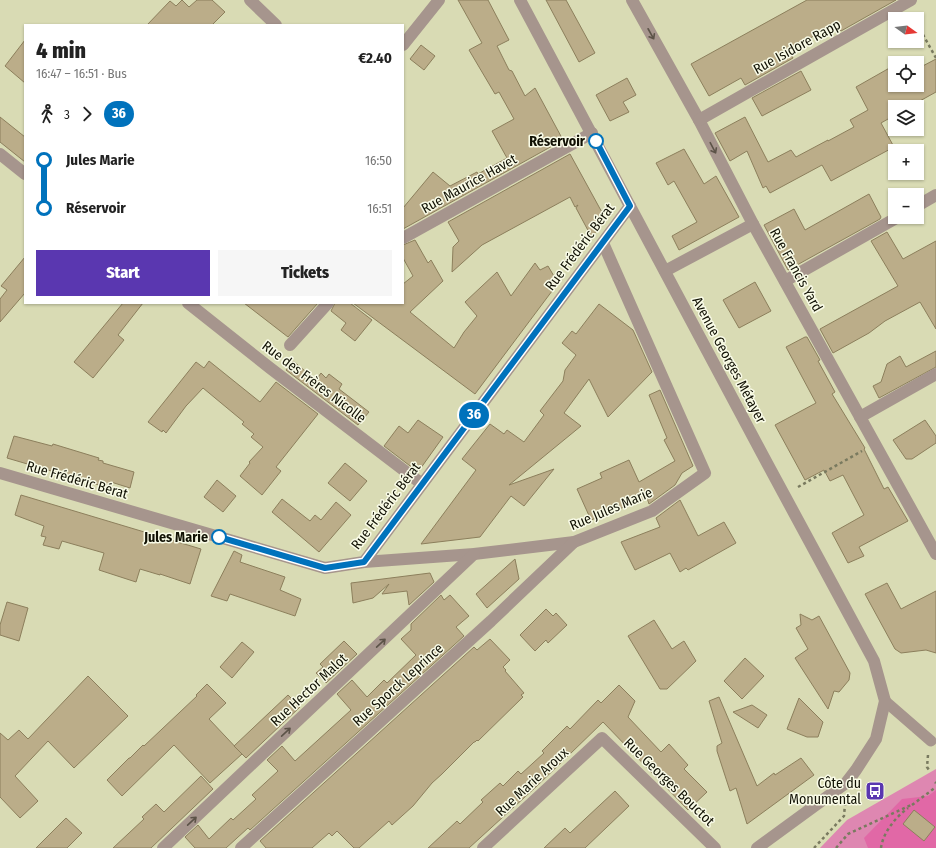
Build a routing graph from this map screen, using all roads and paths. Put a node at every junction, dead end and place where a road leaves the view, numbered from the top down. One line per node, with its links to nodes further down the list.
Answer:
1 (250, 0): 6 (street)
2 (439, 0): 8 (street)
3 (520, 0): 11 (street, Avenue Georges Métayer)
4 (632, 0): 10 (street, Rue Francis Yard, one-way to 10)
5 (911, 0): 10 (street, Rue Isidore Rapp)
6 (275, 24)
7 (924, 37): 9 (path)
8 (404, 44)
9 (936, 58)
10 (698, 120): 18 (street, Rue Francis Yard, one-way to 18)
11 (592, 133): 16 (street, Avenue Georges Métayer); 19 (street, Rue Maurice Havet)
12 (0, 154): 13 (street)
13 (24, 173)
14 (936, 195): 15 (street)
15 (924, 202)
16 (630, 206): 20 (street, Rue Frédéric Bérat); 21 (street, Avenue Georges Métayer)
17 (888, 223): 22 (street)
18 (753, 224): 21 (street); 22 (street, Rue Francis Yard)
19 (404, 237)
20 (602, 243): 30 (street, Rue Frédéric Bérat); 32 (street, Rue Jules Marie)
21 (665, 271): 31 (street, Avenue Georges Métayer)
22 (785, 281): 27 (street, Rue Francis Yard)
23 (327, 304): 25 (street)
24 (193, 305): 30 (street, Rue des Frères Nicolle)
25 (290, 345)
26 (936, 374): 27 (street)
27 (860, 417): 34 (street, Rue Francis Yard)
28 (859, 453): 31 (path)
29 (0, 473): 35 (street, Rue Frédéric Bérat)
30 (422, 484): 35 (street, Rue Frédéric Bérat)
31 (784, 495): 36 (street, Avenue Georges Métayer)
32 (574, 542): 33 (street, Rue Jules Marie); 43 (street, Rue Sporck Leprince)
33 (474, 554): 35 (street, Rue Jules Marie); 42 (street, Rue Hector Malot, one-way to 33)
34 (936, 554)
35 (364, 562)
36 (885, 701): 38 (lane); 39 (street, Avenue Georges Métayer)
37 (602, 738): 44 (street, Rue Marie Aroux); 45 (street, Rue Georges Bouctot)
38 (931, 741)
39 (846, 783): 46 (street, Avenue Georges Métayer); 47 (path)
40 (936, 787): 41 (path)
41 (913, 804): 48 (path); 49 (path)
42 (163, 848)
43 (241, 848)
44 (483, 848)
45 (715, 848)
46 (757, 848)
47 (814, 848)
48 (836, 848)
49 (881, 848)

